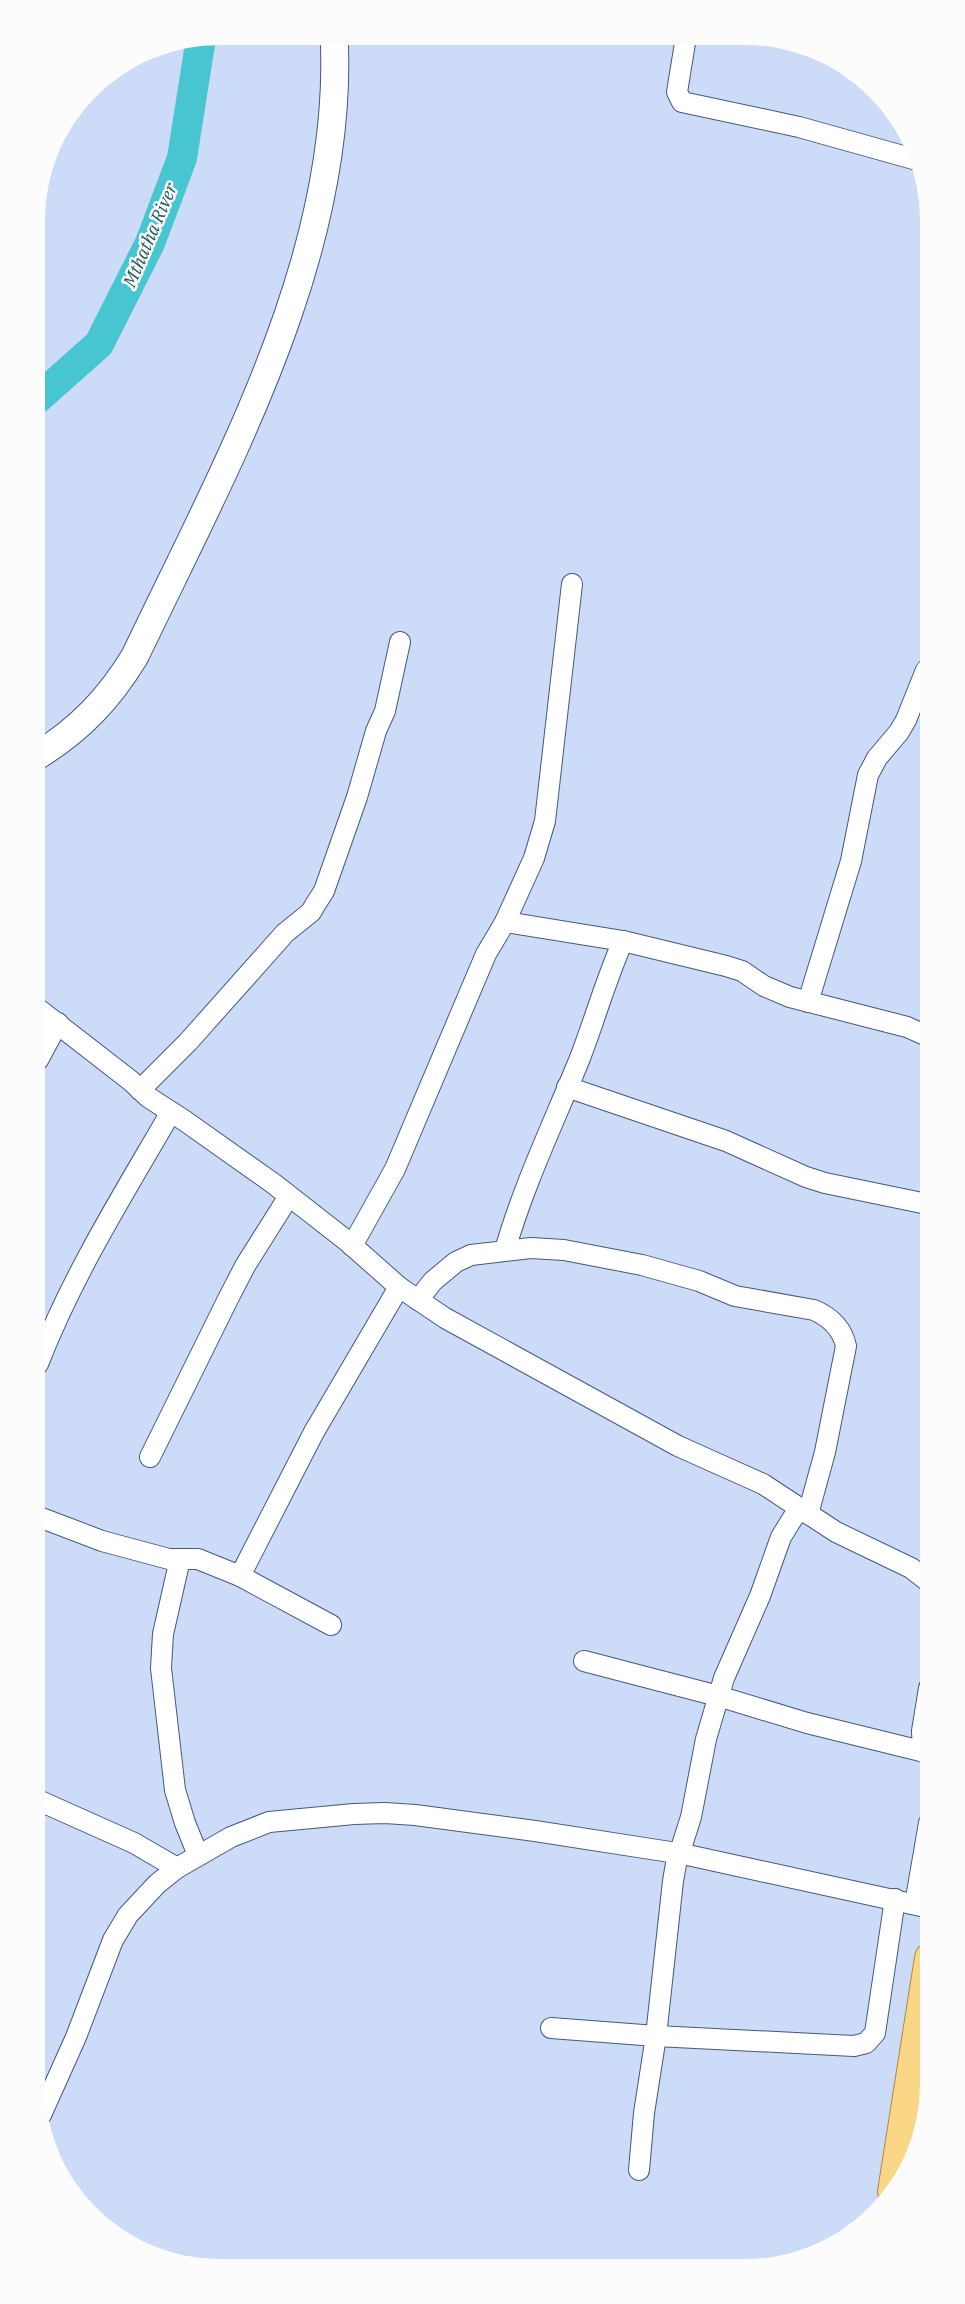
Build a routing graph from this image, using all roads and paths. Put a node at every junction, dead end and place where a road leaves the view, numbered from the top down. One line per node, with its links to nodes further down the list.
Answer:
1 (334, 45): 7 (street)
2 (685, 45): 3 (street)
3 (908, 158)
4 (572, 584): 8 (street)
5 (399, 642): 16 (street)
6 (920, 685): 10 (street)
7 (45, 750)
8 (505, 922): 9 (street); 20 (street)
9 (623, 941): 10 (street); 15 (street)
10 (808, 1002): 13 (street)
11 (45, 1014): 12 (street)
12 (58, 1023): 14 (street); 16 (street)
13 (920, 1033)
14 (45, 1047)
15 (567, 1087): 19 (street); 21 (street)
16 (140, 1090): 17 (street)
17 (171, 1112): 18 (street); 24 (street)
18 (289, 1196): 20 (street); 25 (street)
19 (920, 1203)
20 (352, 1246): 22 (street)
21 (505, 1250): 23 (street); 26 (street)
22 (399, 1287): 23 (street); 30 (street)
23 (418, 1300): 26 (street)
24 (45, 1346)
25 (150, 1457)
26 (804, 1511): 29 (street); 33 (street)
27 (45, 1519): 28 (street)
28 (180, 1560): 30 (street); 37 (street)
29 (920, 1575)
30 (240, 1576): 31 (street)
31 (331, 1625)
32 (584, 1661): 33 (street)
33 (718, 1696): 34 (street); 36 (street)
34 (920, 1751)
35 (45, 1803): 38 (street)
36 (680, 1854): 37 (street); 39 (street); 42 (street)
37 (198, 1855): 38 (street)
38 (177, 1868): 44 (street)
39 (895, 1899): 40 (street); 42 (street)
40 (920, 1905)
41 (551, 2028): 42 (street)
42 (656, 2036): 45 (street)
43 (920, 2041): 46 (main road)
44 (46, 2104)
45 (639, 2170)
46 (897, 2170)

